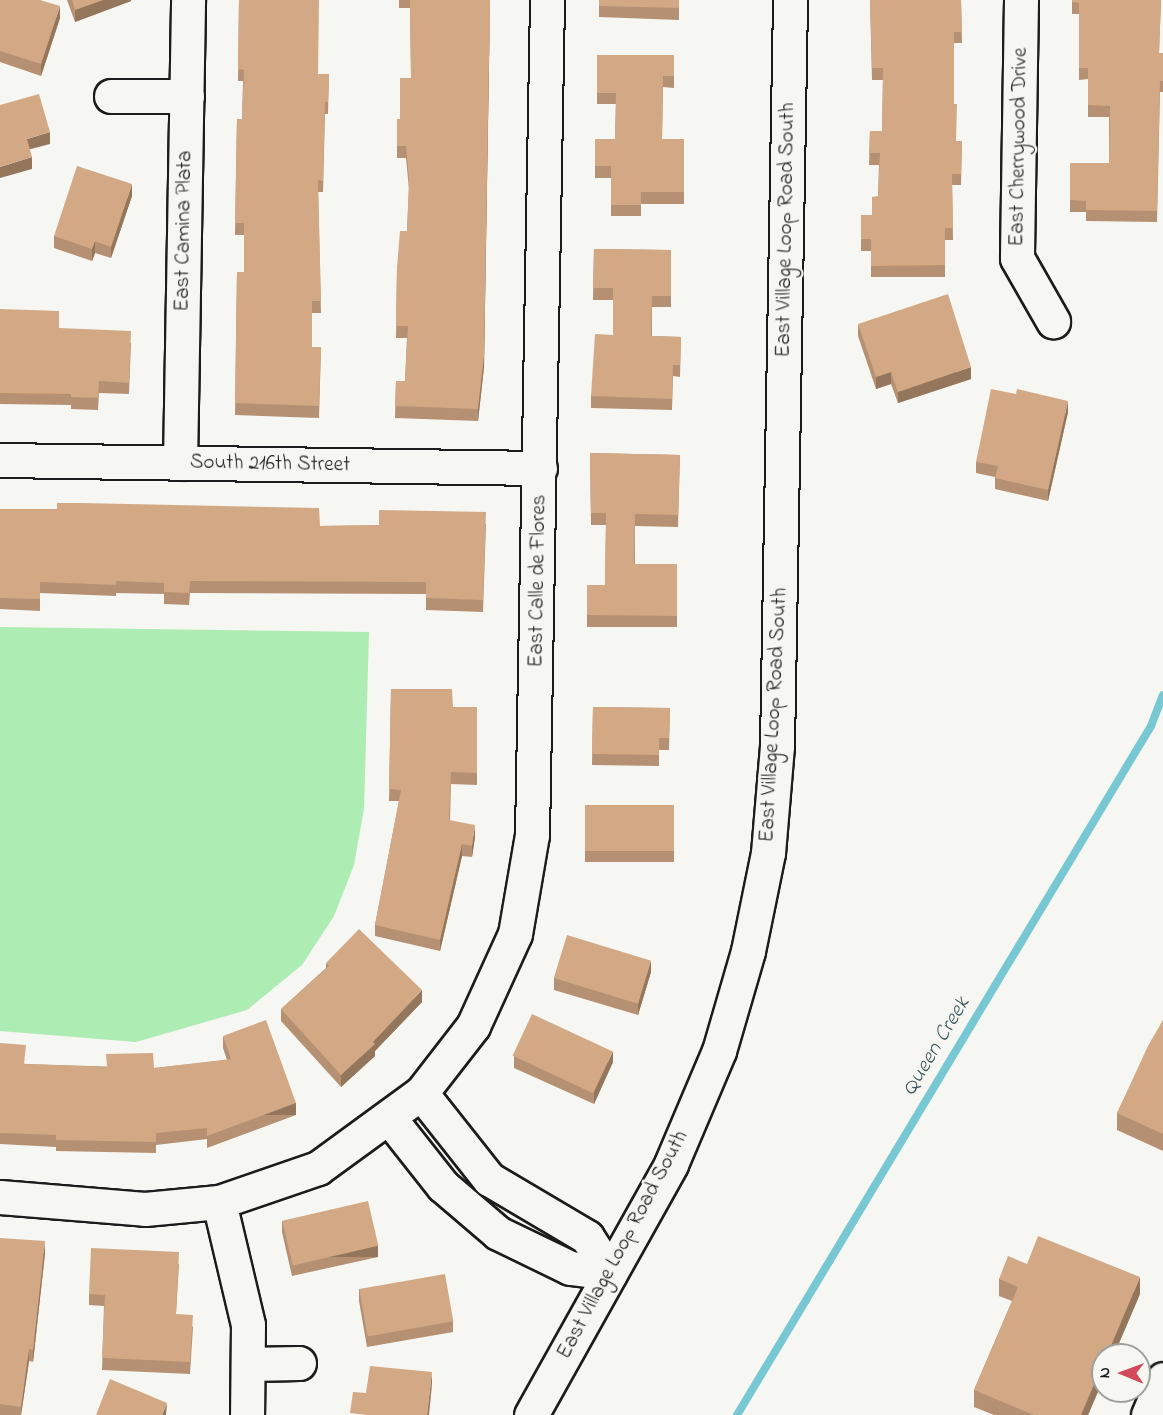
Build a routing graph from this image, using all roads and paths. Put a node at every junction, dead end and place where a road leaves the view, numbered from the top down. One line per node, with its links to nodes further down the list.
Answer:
1 (188, 0): 6 (street, East Camina Plata)
2 (547, 0): 10 (street, East Calle de Flores)
3 (790, 0): 15 (street, East Village Loop Road South)
4 (1022, 0): 7 (street, East Cherrywood Drive)
5 (111, 96): 6 (street)
6 (187, 96): 9 (street, East Camina Plata)
7 (1053, 321)
8 (0, 460): 9 (street, South 216th Street)
9 (180, 463): 10 (street, South 216th Street)
10 (540, 468): 11 (street, East Calle de Flores)
11 (421, 1093): 12 (street, East Calle de Flores); 15 (street)
12 (390, 1119): 14 (street, East Calle de Flores); 15 (street)
13 (0, 1197): 14 (street, East Calle de Flores)
14 (219, 1202): 16 (street)
15 (610, 1273): 20 (street, East Village Loop Road South)
16 (249, 1364): 17 (street); 19 (street)
17 (299, 1364)
18 (1163, 1379): 21 (street)
19 (248, 1415)
20 (531, 1415)
21 (1148, 1415)

